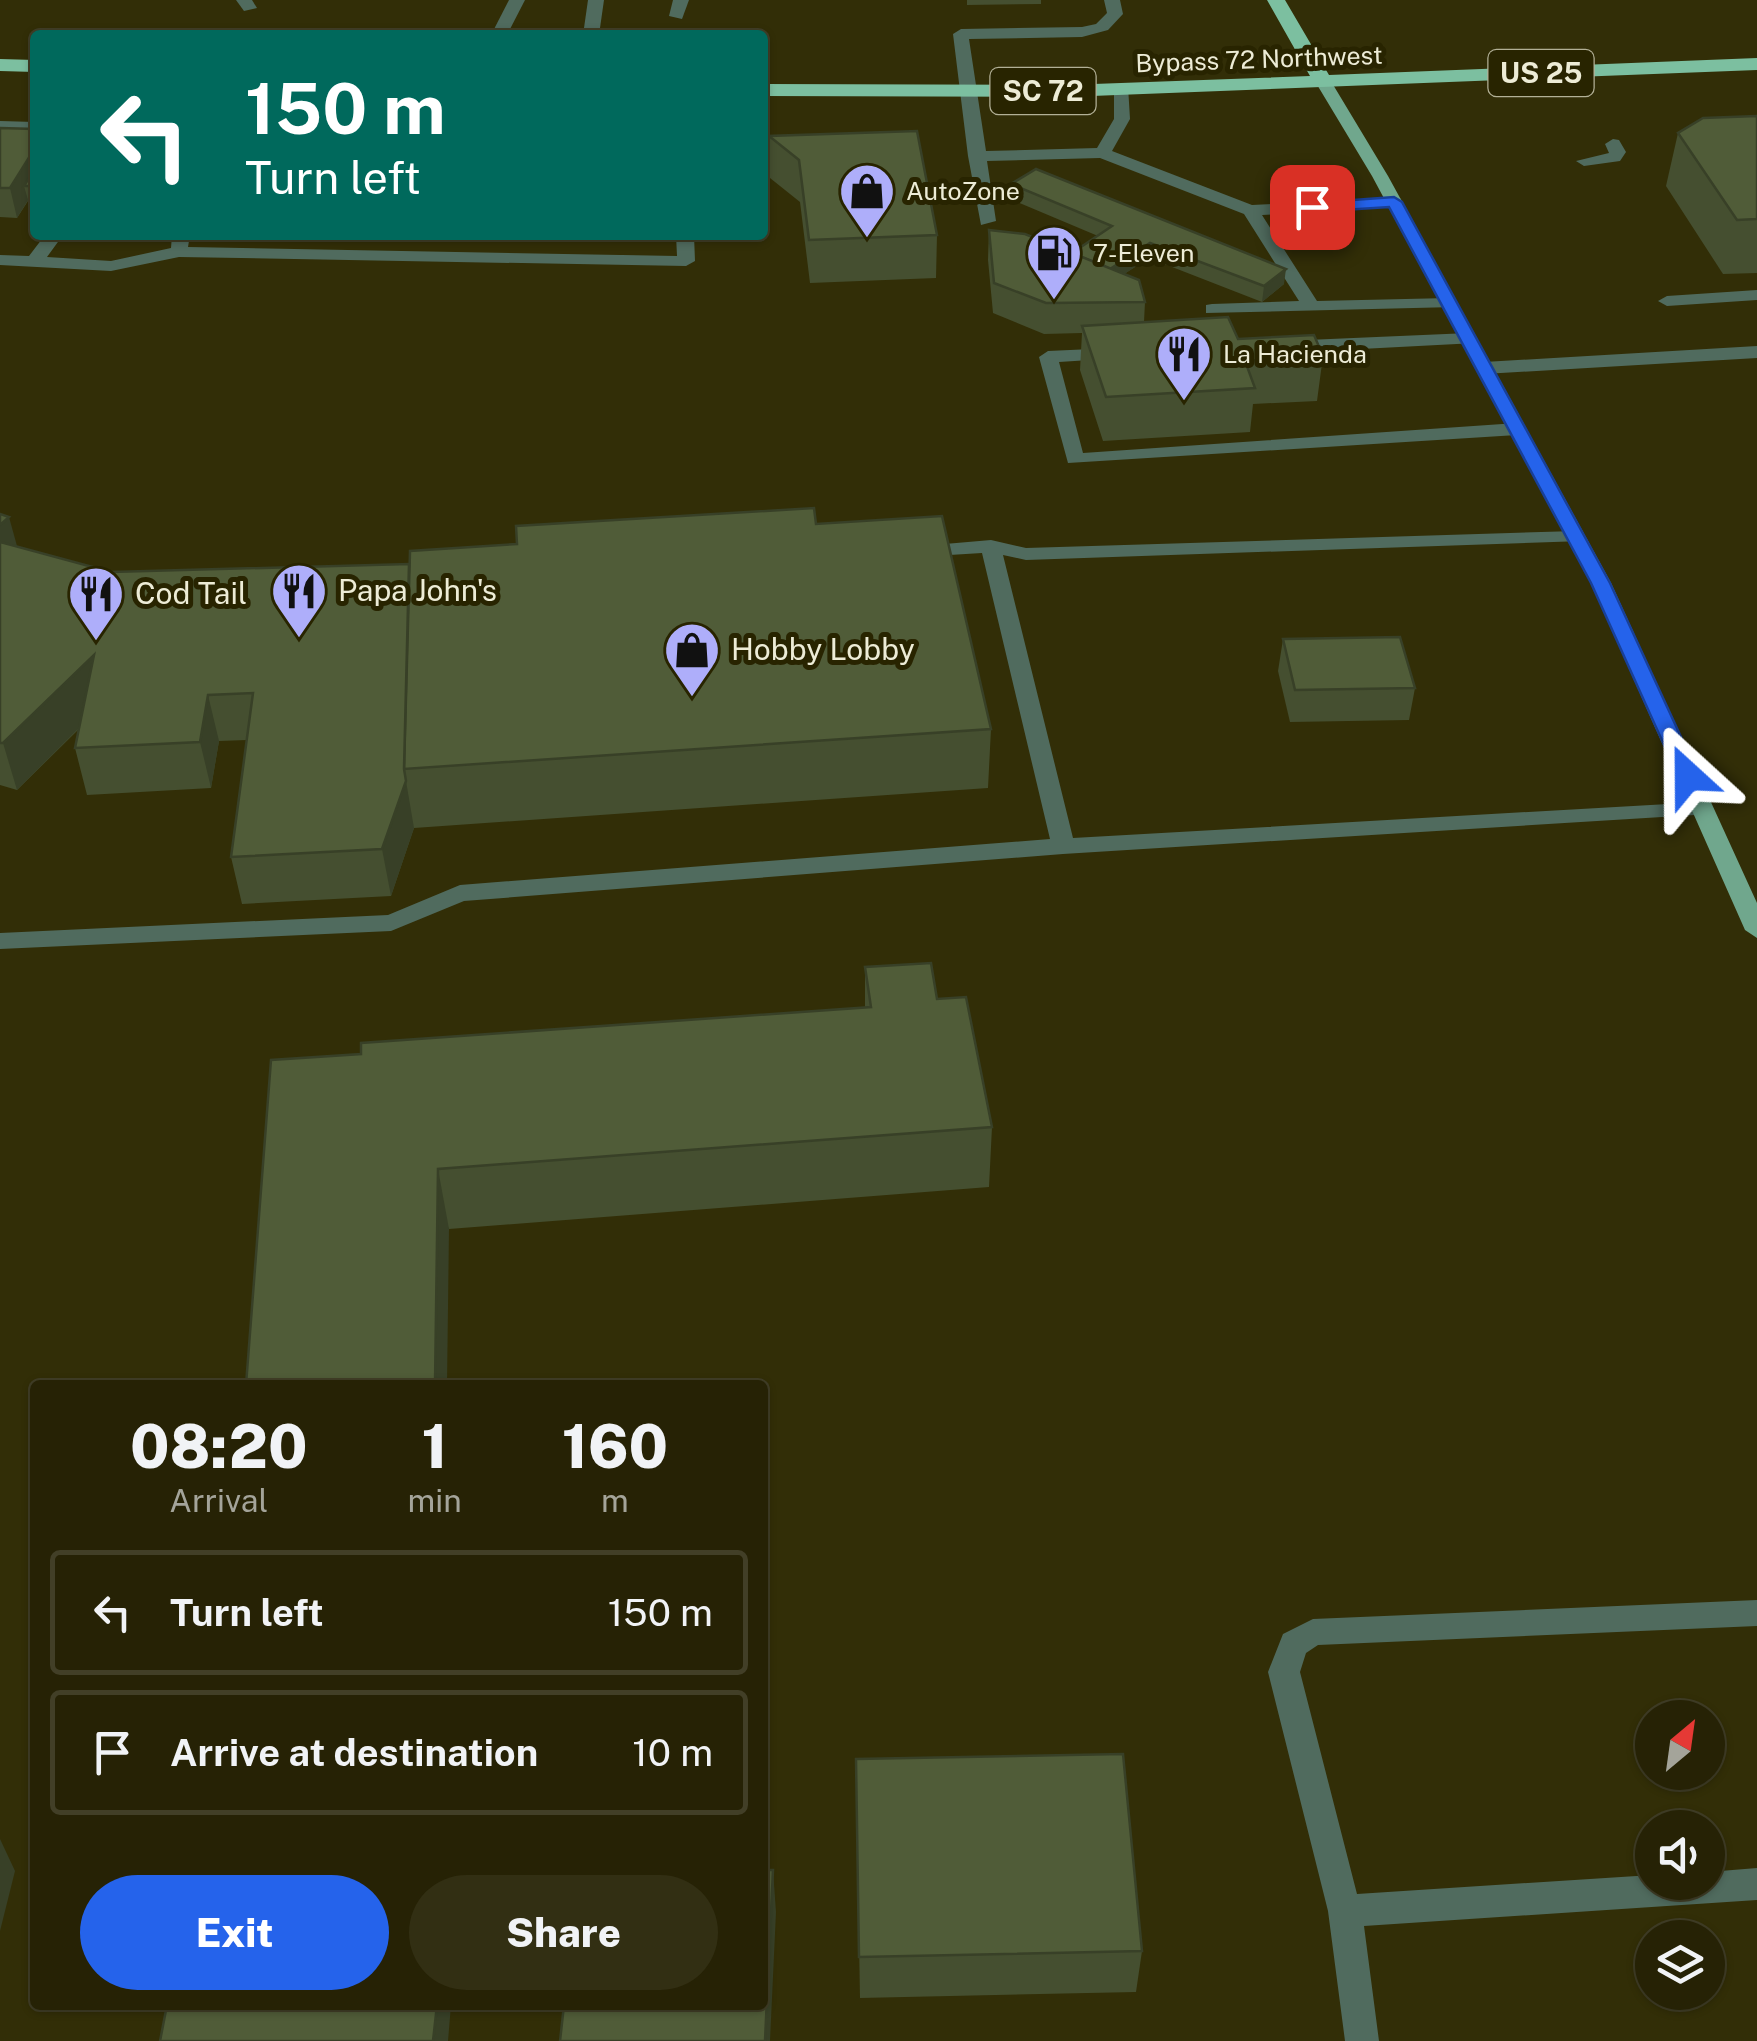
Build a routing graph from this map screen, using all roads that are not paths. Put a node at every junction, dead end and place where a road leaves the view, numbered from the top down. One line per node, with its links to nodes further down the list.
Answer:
1 (517, 0): 5 (lane)
2 (596, 0): 6 (lane)
3 (1112, 0): 13 (lane)
4 (1276, 0): 10 (highway)
5 (502, 30)
6 (592, 30)
7 (1757, 64): 10 (highway, Bypass 72 Northwest / US 25)
8 (0, 65): 9 (highway)
9 (30, 66)
10 (1324, 82): 11 (highway, Bypass 72 Northwest / SC 72); 20 (main road)
11 (1122, 89): 13 (highway, Bypass 72 Northwest / SC 72); 17 (lane)
12 (768, 90): 13 (highway, Bypass 72 Northwest / SC 72)
13 (968, 91): 18 (lane)
14 (0, 126): 15 (lane)
15 (30, 127)
16 (1613, 144): 19 (lane)
17 (1102, 154): 18 (lane); 21 (lane)
18 (976, 156): 22 (lane)
19 (1584, 161)
20 (1394, 202): 21 (lane); 30 (main road)
21 (1250, 210): 31 (lane)
22 (986, 221)
23 (50, 240): 27 (lane)
24 (685, 240): 25 (lane)
25 (180, 244): 27 (lane)
26 (0, 260): 27 (lane)
27 (34, 262)
28 (1757, 295): 29 (lane)
29 (1668, 302)
30 (1449, 303): 31 (lane); 33 (main road)
31 (1312, 306): 32 (lane)
32 (1212, 309)
33 (1469, 339): 34 (lane); 37 (main road)
34 (1266, 348)
35 (1757, 352): 37 (lane)
36 (1128, 354): 38 (lane)
37 (1484, 368): 38 (main road)
38 (1517, 429): 39 (main road)
39 (1576, 536): 40 (lane); 42 (main road)
40 (991, 546): 41 (lane); 43 (lane)
41 (900, 552)
42 (1703, 809): 43 (lane); 44 (main road)
43 (1063, 846): 45 (lane)
44 (1757, 930)
45 (0, 941)
46 (1757, 1613): 48 (lane)
47 (1757, 1884): 48 (lane)
48 (1345, 1911): 49 (lane)
49 (1362, 2041)

